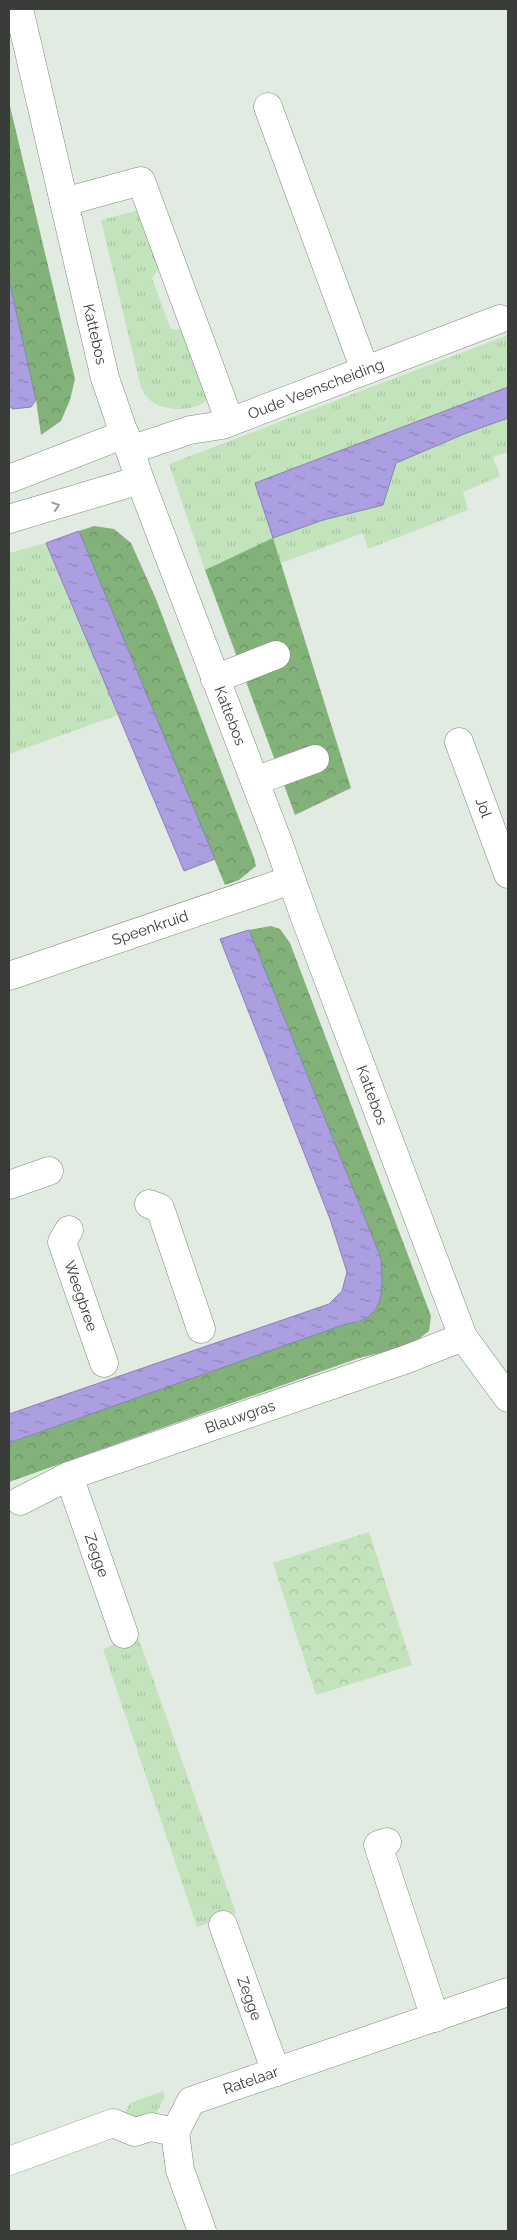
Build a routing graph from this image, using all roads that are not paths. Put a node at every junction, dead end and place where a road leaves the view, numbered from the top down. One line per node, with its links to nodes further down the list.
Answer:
1 (19, 9): 3 (street, Kattebos)
2 (268, 107): 5 (street)
3 (64, 202): 6 (street); 7 (street, Kattebos)
4 (500, 319): 5 (street, Oude Veenscheiding)
5 (365, 370): 6 (street, Oude Veenscheiding)
6 (230, 422): 7 (street, Oude Veenscheiding)
7 (128, 442): 8 (street, Oude Veenscheiding); 9 (street, Kattebos)
8 (9, 479)
9 (140, 480): 10 (street, one-way to 9); 12 (street, Kattebos)
10 (9, 519)
11 (276, 655): 12 (street)
12 (215, 679): 15 (street, Kattebos)
13 (459, 742): 16 (street, Jol)
14 (315, 759): 15 (street)
15 (255, 781): 17 (street, Kattebos)
16 (508, 874)
17 (292, 880): 18 (street, Speenkruid); 24 (street, Kattebos)
18 (9, 976)
19 (49, 1171): 20 (street)
20 (9, 1185)
21 (149, 1204): 23 (street)
22 (69, 1230): 25 (street, Weegbree)
23 (201, 1329)
24 (463, 1337): 26 (street, Kattebos); 27 (street, Blauwgras)
25 (104, 1363)
26 (508, 1398)
27 (69, 1476): 28 (street, Blauwgras); 29 (street, Zegge)
28 (20, 1501)
29 (124, 1634)
30 (387, 1842): 33 (street)
31 (223, 1925): 34 (street, Zegge)
32 (508, 1992): 33 (street, Ratelaar)
33 (435, 2018): 34 (street, Ratelaar)
34 (276, 2072): 35 (street, Ratelaar)
35 (175, 2132): 36 (street); 37 (street)
36 (12, 2160)
37 (202, 2231)

